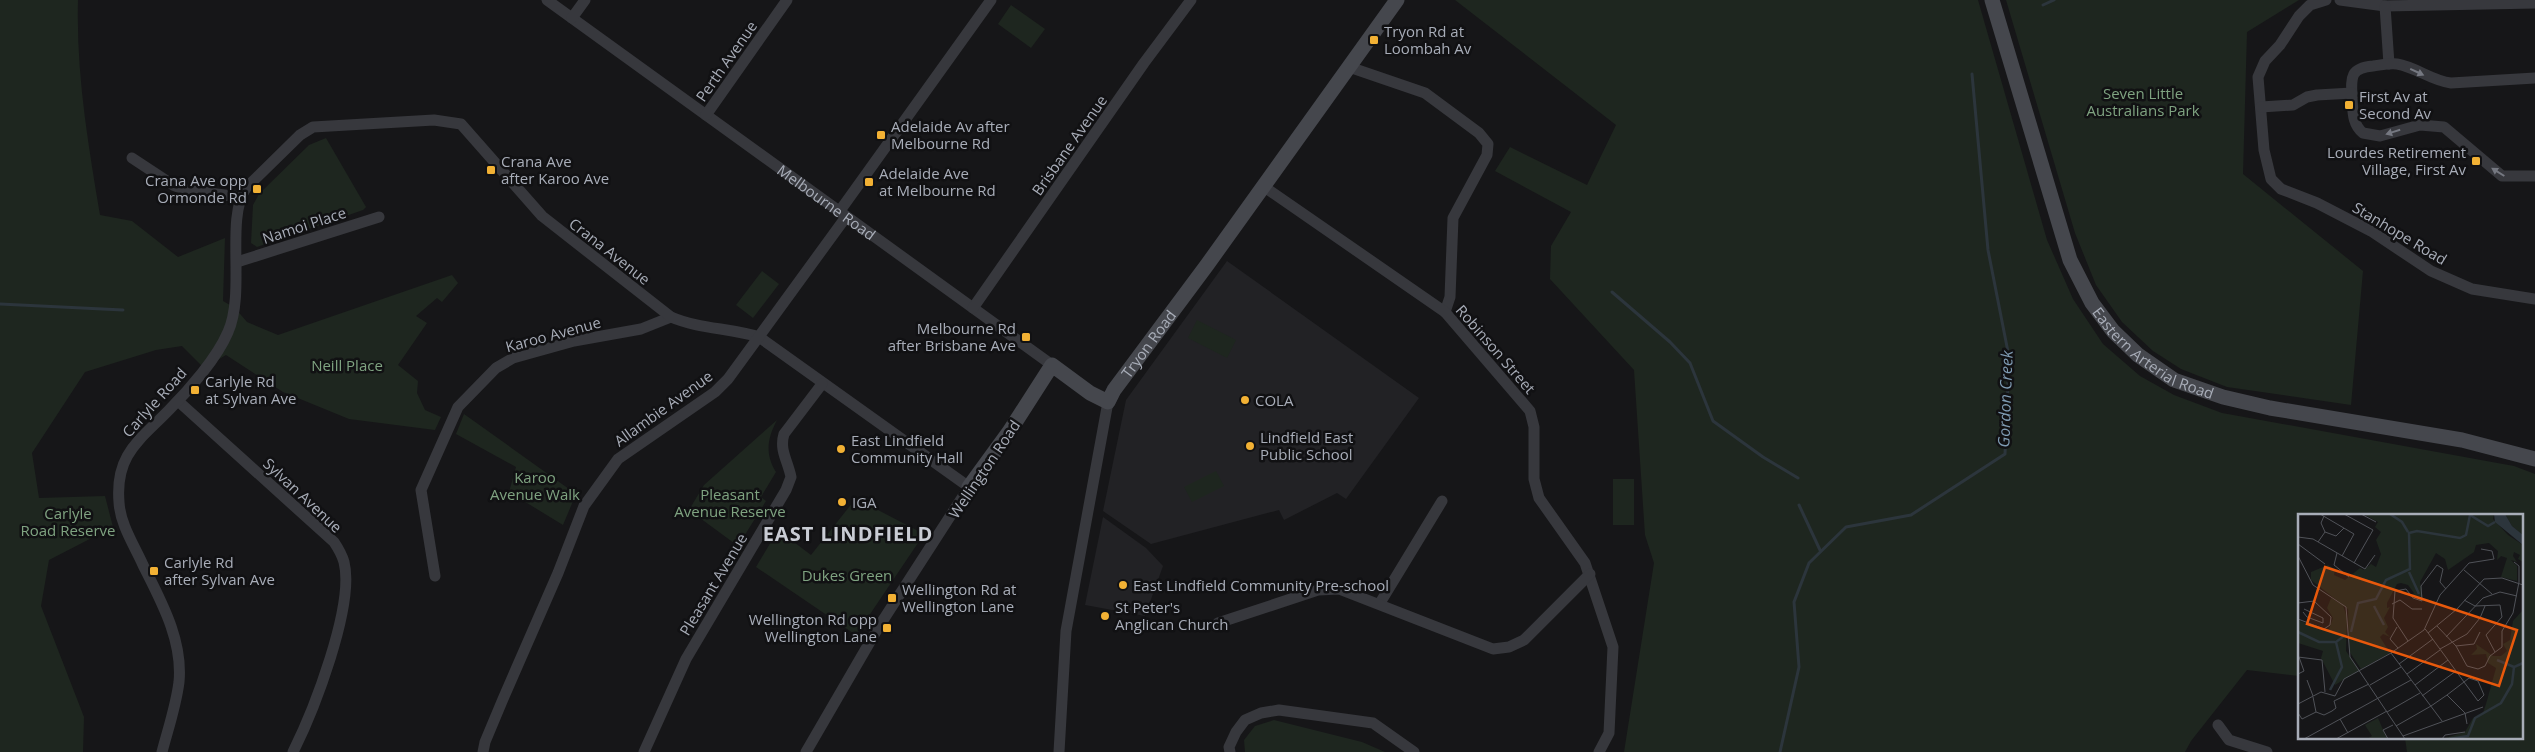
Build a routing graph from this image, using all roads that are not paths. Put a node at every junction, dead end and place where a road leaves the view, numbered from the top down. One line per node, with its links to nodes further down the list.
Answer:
1 (547, 0): 12 (street, Melbourne Road)
2 (585, 0): 12 (street)
3 (787, 0): 18 (street, Perth Avenue)
4 (991, 0): 23 (street, Allambie Avenue)
5 (1191, 0): 27 (street, Brisbane Avenue)
6 (1397, 0): 14 (main road, Tryon Road)
7 (1992, 0): 35 (main road, Eastern Arterial Road)
8 (2326, 0): 17 (street)
9 (2340, 0): 11 (street)
10 (2535, 3): 11 (street)
11 (2385, 6): 13 (street)
12 (572, 18): 18 (street, Melbourne Road)
13 (2389, 64): 15 (street, one-way to 15); 16 (street)
14 (1349, 67): 21 (main road, Tryon Road); 28 (street)
15 (2535, 78)
16 (2352, 93): 17 (street); 20 (street, one-way to 16)
17 (2261, 107): 26 (street, Stanhope Road)
18 (706, 115): 23 (street, Melbourne Road)
19 (132, 158): 22 (street)
20 (2535, 176)
21 (1263, 186): 28 (street, Robinson Street); 34 (main road, Tryon Road)
22 (243, 192): 25 (street, Carlyle Road); 29 (street, Crana Avenue)
23 (842, 214): 27 (street, Melbourne Road); 30 (street, Allambie Avenue)
24 (379, 217): 25 (street, Namoi Place)
25 (237, 262): 33 (street, Carlyle Road)
26 (2535, 299)
27 (973, 308): 31 (street, Melbourne Road)
28 (1445, 312): 38 (street, Robinson Street)
29 (671, 317): 30 (street, Crana Avenue); 39 (street, Karoo Avenue)
30 (759, 338): 32 (street, Crana Avenue); 45 (street, Allambie Avenue)
31 (1052, 365): 34 (main road, Melbourne Road); 36 (main road, Wellington Road)
32 (822, 384): 36 (street, Crana Avenue); 46 (street, Pleasant Avenue)
33 (178, 401): 43 (street, Carlyle Road); 44 (street, Sylvan Avenue)
34 (1108, 402): 48 (street, Tryon Road)
35 (2535, 459)
36 (969, 488): 47 (street, Wellington Road)
37 (1442, 501): 40 (street)
38 (1590, 574): 40 (street); 51 (street, Robinson Street)
39 (435, 576)
40 (1380, 603): 41 (street)
41 (1218, 623)
42 (2218, 725): 52 (street)
43 (162, 752)
44 (293, 752)
45 (483, 752)
46 (644, 752)
47 (806, 752)
48 (1060, 752)
49 (1230, 752): 50 (street)
50 (1414, 752)
51 (1599, 752)
52 (2267, 752)

